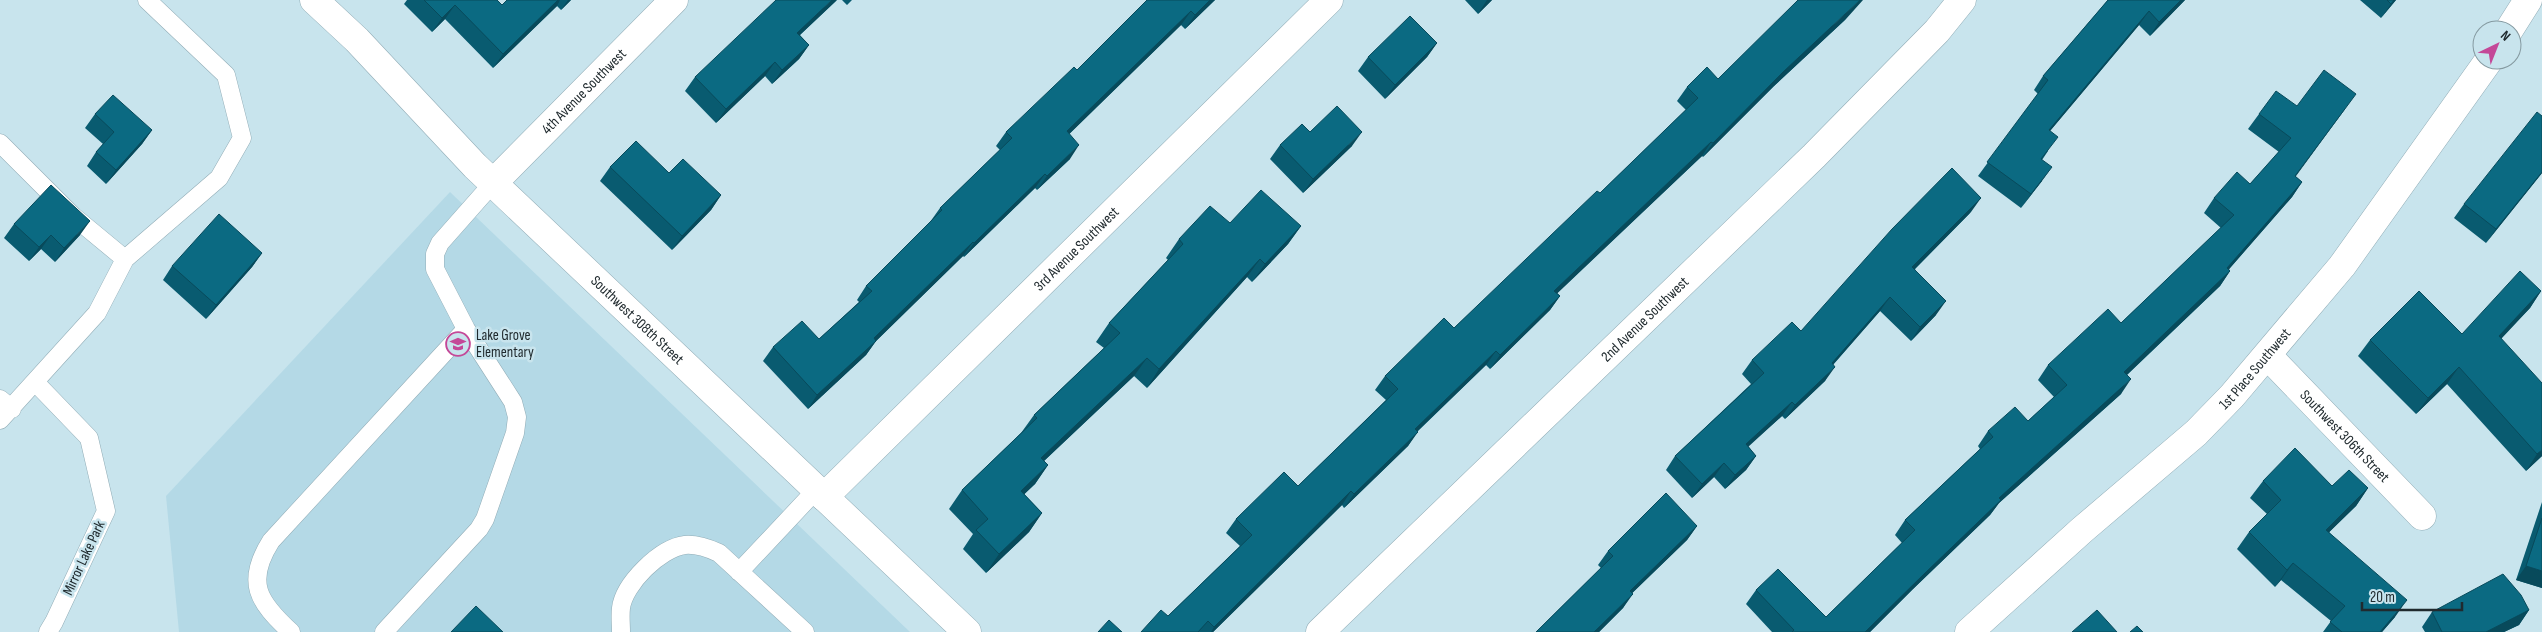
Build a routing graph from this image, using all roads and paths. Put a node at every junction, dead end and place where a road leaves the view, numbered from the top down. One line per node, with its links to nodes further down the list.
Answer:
1 (147, 0): 11 (lane)
2 (314, 0): 10 (street, Southwest 308th Street)
3 (674, 0): 10 (street, 4th Avenue Southwest)
4 (1329, 0): 16 (street, 3rd Avenue Southwest)
5 (1962, 0): 25 (street, 2nd Avenue Southwest)
6 (2528, 0): 7 (street)
7 (2515, 20)
8 (2482, 70): 13 (street, 1st Place Southwest)
9 (0, 143): 11 (lane)
10 (493, 183): 12 (lane); 16 (street, Southwest 308th Street)
11 (126, 259): 14 (lane)
12 (466, 328): 20 (lane); 21 (lane)
13 (2268, 356): 17 (street, Southwest 306th Street); 26 (street, 1st Place Southwest)
14 (35, 382): 15 (lane); 19 (lane, Mirror Lake Park)
15 (4, 409)
16 (821, 493): 18 (lane); 24 (street, Southwest 308th Street)
17 (2422, 516)
18 (739, 572): 22 (lane); 23 (lane)
19 (48, 632)
20 (291, 632)
21 (384, 632)
22 (621, 632)
23 (805, 632)
24 (967, 632)
25 (1320, 632)
26 (1969, 632)

